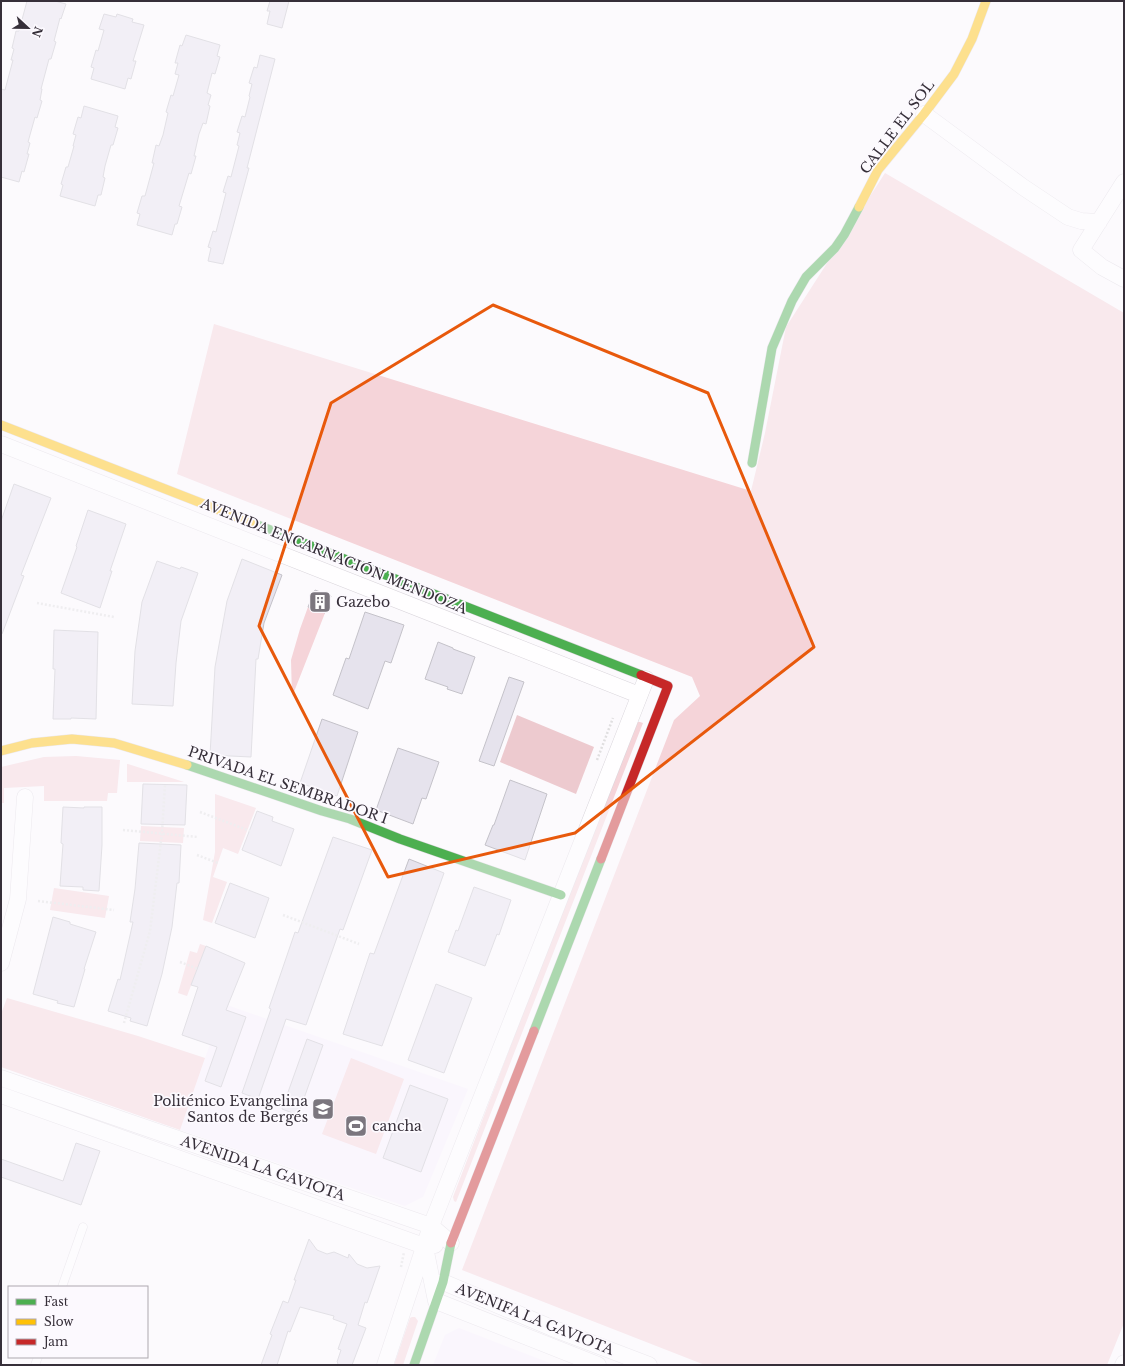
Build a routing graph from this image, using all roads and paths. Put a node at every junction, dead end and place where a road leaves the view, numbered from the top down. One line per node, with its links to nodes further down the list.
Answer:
1 (986, 1): 2 (street, CALLE EL SOL)
2 (924, 114): 4 (street); 8 (street, CALLE EL SOL)
3 (1124, 182): 4 (street)
4 (1099, 222): 5 (street)
5 (1124, 279)
6 (1, 424): 11 (street, AVENIDA ENCARNACIÓN MENDOZA)
7 (1, 444): 12 (street, AVENIDA ENCARNACIÓN MENDOZA)
8 (752, 463)
9 (37, 603): 10 (path)
10 (114, 617)
11 (646, 679): 12 (street); 36 (street, AVENIDA ENCARNACIÓN MENDOZA)
12 (639, 695): 23 (street)
13 (1, 751): 23 (street, PRIVADA EL SEMBRADOR I)
14 (165, 784): 19 (path)
15 (25, 797): 29 (street)
16 (200, 812): 18 (path)
17 (123, 830): 19 (path)
18 (250, 831)
19 (162, 833): 20 (path); 31 (path)
20 (198, 837)
21 (197, 856): 22 (path)
22 (218, 863)
23 (561, 895): 34 (street)
24 (38, 901): 25 (path)
25 (114, 910)
26 (283, 915): 27 (path)
27 (359, 944)
28 (180, 962): 30 (path)
29 (1, 964)
30 (198, 969)
31 (124, 1024)
32 (1, 1078): 34 (street, AVENIDA LA GAVIOTA)
33 (1, 1095): 37 (street, AVENIDA LA GAVIOTA)
34 (431, 1226): 36 (street, AVENIDA LA GAVIOTA); 37 (street)
35 (82, 1227): 39 (lane)
36 (451, 1243): 37 (street); 38 (street)
37 (424, 1246): 40 (street); 41 (street)
38 (442, 1282): 40 (street); 44 (street, AVENIFA LA GAVIOTA)
39 (62, 1286)
40 (436, 1301): 42 (street); 43 (street, AVENIFA LA GAVIOTA)
41 (385, 1365)
42 (414, 1365)
43 (598, 1365)
44 (649, 1365)

